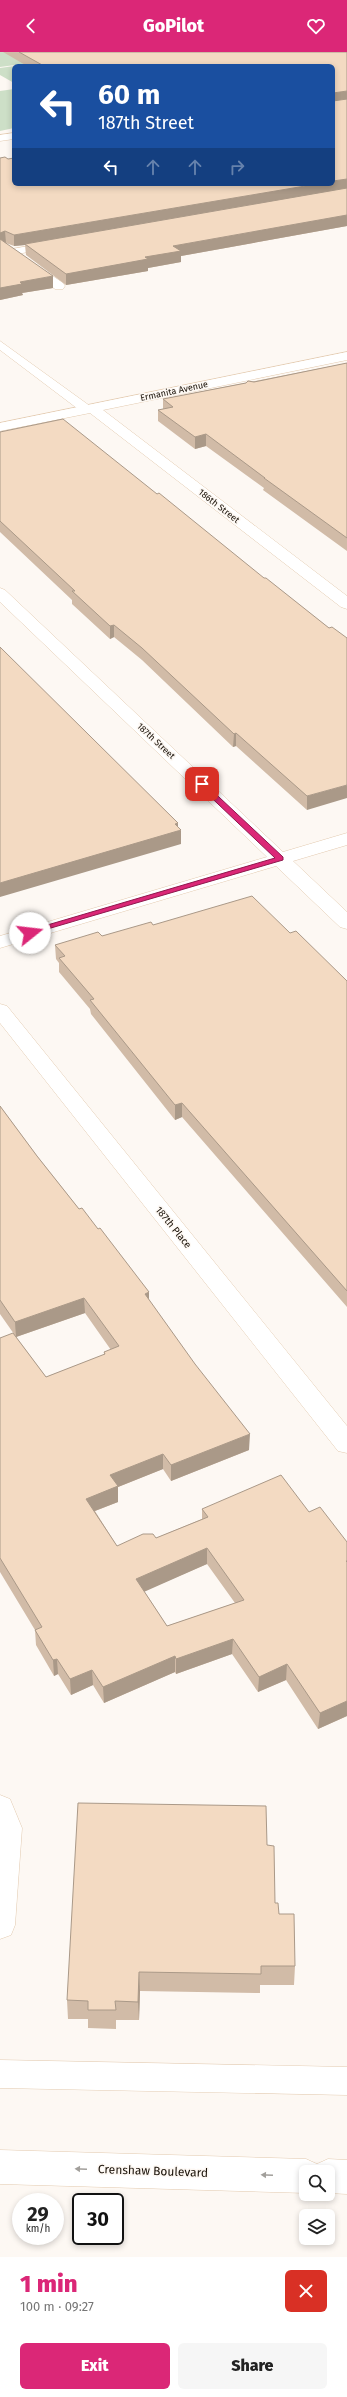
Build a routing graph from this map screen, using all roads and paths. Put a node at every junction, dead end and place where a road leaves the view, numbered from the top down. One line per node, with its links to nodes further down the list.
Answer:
1 (12, 136): 2 (lane)
2 (0, 138)
3 (66, 242): 5 (street)
4 (0, 244): 5 (street)
5 (12, 252): 6 (street)
6 (60, 286)
7 (0, 344): 9 (lane)
8 (347, 356): 9 (street, Ermanita Avenue)
9 (89, 408): 10 (street, Ermanita Avenue); 12 (street, 186th Street)
10 (0, 427)
11 (0, 593): 14 (street, 187th Street)
12 (347, 604)
13 (347, 839): 14 (street)
14 (280, 859): 15 (street, 187th Street); 16 (street)
15 (347, 923)
16 (0, 942)
17 (0, 1010): 18 (street, 187th Place)
18 (347, 1444)
19 (0, 1808): 20 (street)
20 (0, 1925)
21 (0, 2074): 22 (lane)
22 (347, 2081)
23 (0, 2167): 24 (street, Crenshaw Boulevard, one-way to 23)
24 (299, 2176)
25 (335, 2176): 26 (street)
26 (347, 2177)

